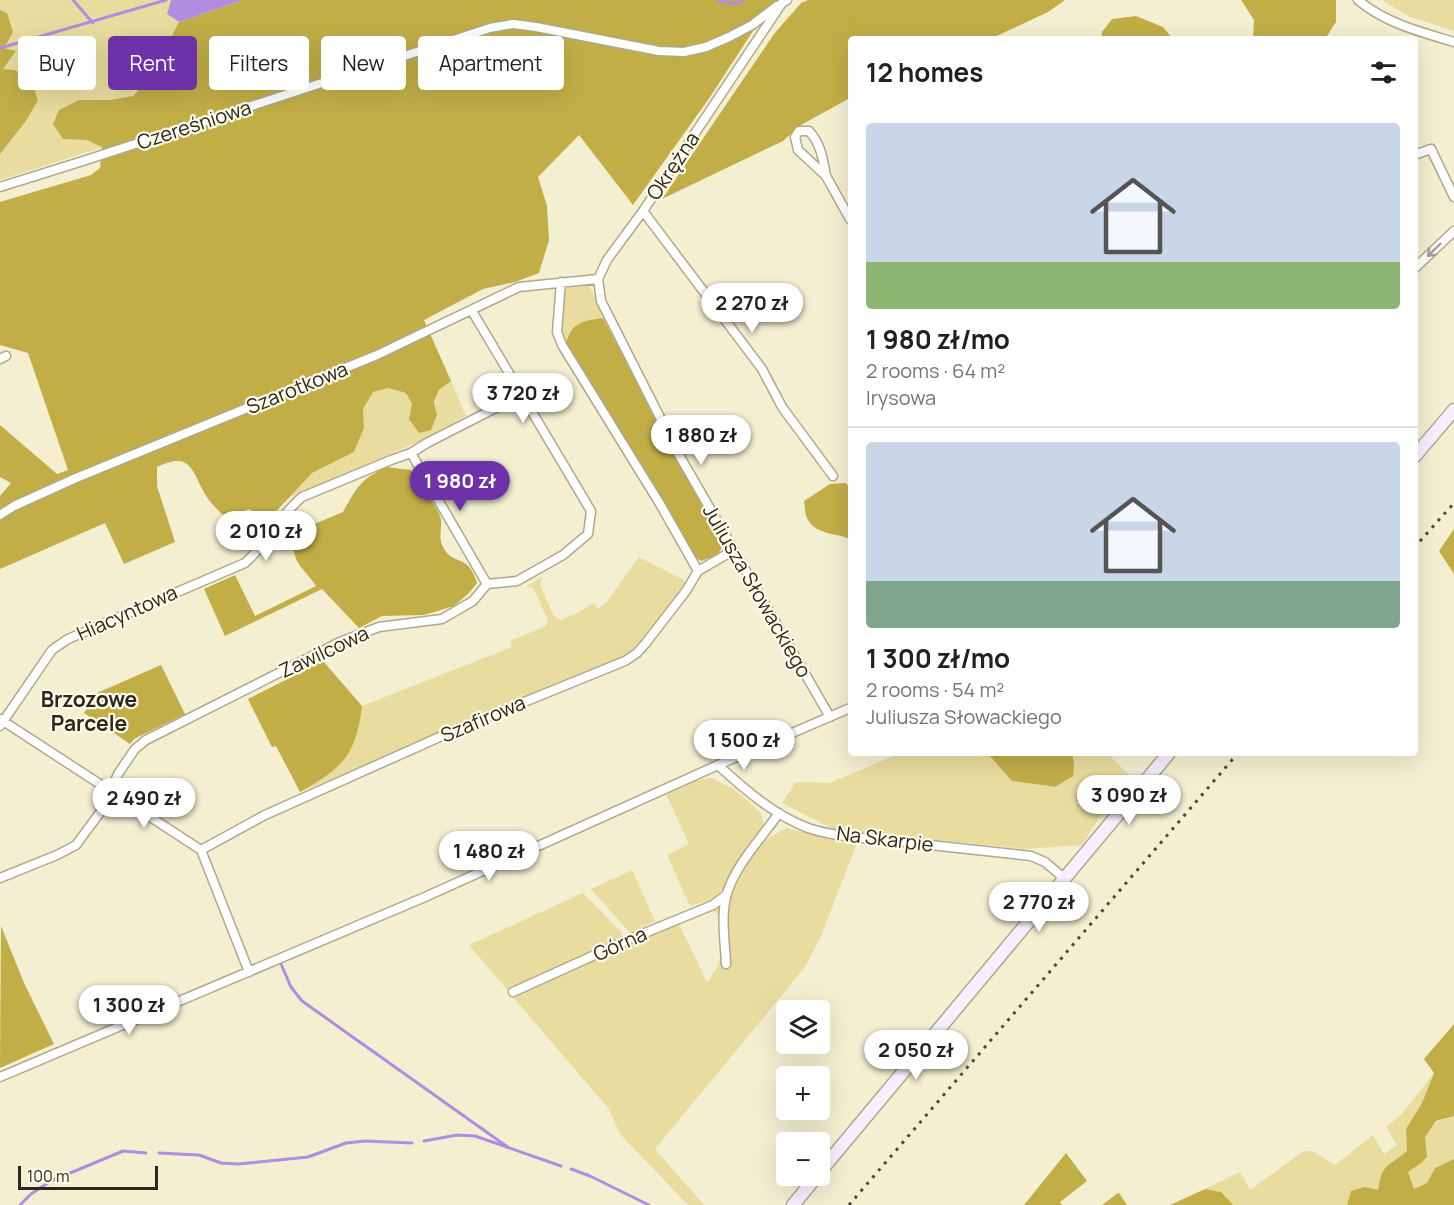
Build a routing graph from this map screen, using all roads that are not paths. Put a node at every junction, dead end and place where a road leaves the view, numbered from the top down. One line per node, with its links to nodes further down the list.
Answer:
1 (1358, 0): 3 (street)
2 (785, 1): 6 (street, Czereśniowa); 8 (street, Okrężna)
3 (1454, 42)
4 (1418, 154): 7 (street)
5 (826, 176): 5 (street); 9 (street)
6 (0, 187)
7 (1454, 197)
8 (643, 211): 12 (street); 19 (street, Okrężna)
9 (848, 215)
10 (1454, 231): 11 (street, one-way to 11)
11 (1418, 265)
12 (598, 279): 13 (street, Szarotkowa); 21 (street, Juliusza Słowackiego)
13 (561, 282): 14 (street, Szarotkowa); 22 (street)
14 (472, 311): 15 (street); 20 (street, Szarotkowa)
15 (521, 396): 18 (street, Hiacyntowa); 23 (street)
16 (1454, 410): 17 (main road)
17 (1418, 449)
18 (411, 453): 23 (street); 26 (street, Hiacyntowa)
19 (834, 476)
20 (0, 515)
21 (734, 550): 22 (street, Szafirowa); 25 (street, Juliusza Słowackiego)
22 (698, 571): 31 (street, Szafirowa)
23 (487, 584): 29 (street, Zawilcowa)
24 (848, 709): 25 (street)
25 (830, 717): 28 (street)
26 (1, 722): 29 (street)
27 (1167, 756): 33 (main road)
28 (718, 765): 30 (street, Na Skarpie); 36 (street)
29 (111, 791): 31 (street); 32 (street, Zawilcowa)
30 (779, 813): 33 (street, Na Skarpie); 34 (street)
31 (201, 850): 36 (street)
32 (0, 878)
33 (1065, 879): 39 (main road)
34 (726, 895): 35 (street); 37 (street, Górna)
35 (726, 964)
36 (249, 972): 38 (street)
37 (513, 992)
38 (0, 1077)
39 (830, 1160)
40 (808, 1186): 41 (main road)
41 (793, 1205)

